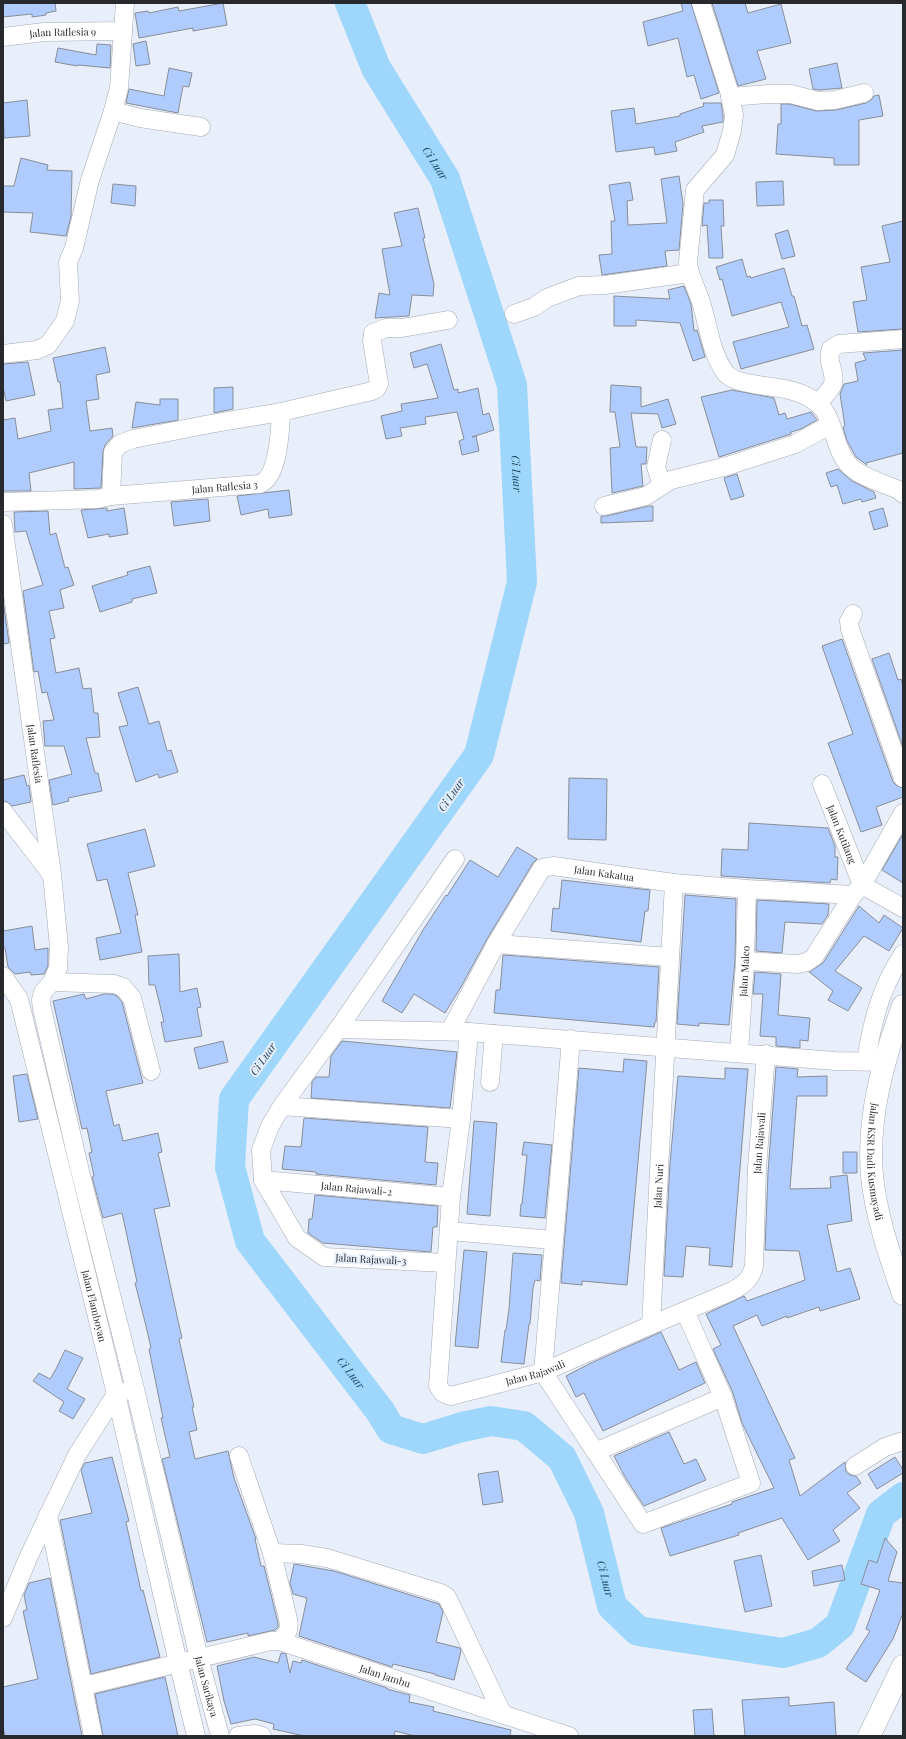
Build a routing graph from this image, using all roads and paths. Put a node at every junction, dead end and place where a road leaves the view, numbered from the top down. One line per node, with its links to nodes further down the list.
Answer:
1 (125, 3): 3 (street)
2 (701, 3): 6 (street)
3 (123, 30): 4 (street, Jalan Raflesia 9); 7 (street)
4 (3, 37)
5 (864, 93): 6 (street)
6 (730, 98): 9 (street)
7 (113, 111): 8 (street); 13 (street)
8 (201, 128)
9 (689, 272): 10 (street); 14 (street)
10 (514, 314)
11 (448, 320): 15 (street)
12 (903, 339): 14 (street)
13 (3, 354)
14 (818, 403): 16 (street)
15 (281, 412): 20 (street); 20 (street, Jalan Raflesia 3)
16 (830, 425): 18 (street); 19 (street)
17 (662, 440): 18 (street)
18 (662, 485): 22 (street)
19 (903, 494)
20 (111, 496): 21 (street, Jalan Raflesia 3)
21 (3, 502)
22 (604, 506)
23 (3, 524): 30 (street, Jalan Raflesia)
24 (853, 614): 25 (street)
25 (903, 778)
26 (822, 784): 33 (street, Jalan Kutilang)
27 (3, 811): 30 (street)
28 (903, 813): 33 (street)
29 (455, 859): 43 (street)
30 (52, 874): 40 (street, Jalan Raflesia)
31 (674, 883): 32 (street, Jalan Kakatua); 35 (street, Jalan Kakatua); 36 (street, Jalan Nuri)
32 (747, 889): 33 (street, Jalan Kakatua); 38 (street, Jalan Maleo)
33 (858, 890): 34 (street); 38 (street)
34 (903, 908)
35 (496, 944): 36 (street); 44 (street, Jalan Kakatua)
36 (670, 957): 48 (street, Jalan Nuri)
37 (901, 960): 51 (street)
38 (745, 961): 49 (street, Jalan Maleo)
39 (3, 976): 41 (street, Jalan Flamboyan)
40 (48, 987): 41 (street); 52 (street); 56 (street, Jalan Raflesia)
41 (19, 1000): 57 (street, Jalan Flamboyan)
42 (903, 1006): 51 (main road, Jalan KSR Dadi Kusmayadi)
43 (338, 1029): 44 (street); 54 (street)
44 (450, 1031): 45 (street)
45 (469, 1032): 46 (street); 55 (street, Jalan Rajawali)
46 (494, 1034): 47 (street); 53 (street)
47 (571, 1039): 48 (street); 61 (street)
48 (665, 1048): 49 (street); 65 (street, Jalan Nuri)
49 (739, 1053): 50 (street)
50 (766, 1054): 51 (street); 64 (street, Jalan Rajawali)
51 (875, 1062): 63 (main road, Jalan KSR Dadi Kusmayadi)
52 (151, 1071)
53 (490, 1082)
54 (282, 1106): 55 (street); 58 (street)
55 (461, 1119): 59 (street, Jalan Rajawali)
56 (80, 1171): 57 (street); 67 (street, Jalan Raflesia)
57 (61, 1176): 68 (street, Jalan Flamboyan)
58 (263, 1180): 59 (street, Jalan Rajawali-2); 62 (street, Jalan Rajawali-3)
59 (451, 1197): 60 (street, Jalan Rajawali)
60 (449, 1232): 61 (street); 62 (street, Jalan Rajawali)
61 (553, 1240): 66 (street)
62 (446, 1262): 66 (street, Jalan Rajawali)
63 (903, 1294)
64 (685, 1311): 65 (street, Jalan Rajawali); 69 (street)
65 (651, 1325): 66 (street, Jalan Rajawali)
66 (543, 1372): 71 (street)
67 (136, 1389): 68 (street); 79 (street, Jalan Sarikaya)
68 (116, 1394): 74 (street); 80 (street, Jalan Flamboyan)
69 (723, 1397): 71 (street); 71 (street)
70 (903, 1440): 73 (street)
71 (595, 1452)
72 (239, 1456): 75 (street)
73 (856, 1466)
74 (48, 1515): 76 (street); 82 (street)
75 (272, 1553): 78 (street); 83 (street)
76 (7, 1595): 77 (street)
77 (3, 1618)
78 (279, 1641): 79 (street, Jalan Jambu); 83 (street, Jalan Jambu)
79 (199, 1658): 80 (street, Jalan Jambu); 86 (street, Jalan Sarikaya)
80 (178, 1663): 82 (street, Jalan Jambu); 85 (street)
81 (903, 1666): 90 (main road)
82 (84, 1686): 84 (street)
83 (502, 1713): 89 (street, Jalan Jambu)
84 (93, 1736)
85 (196, 1736)
86 (220, 1736)
87 (238, 1736): 88 (street)
88 (262, 1736)
89 (569, 1736)
90 (869, 1736)

